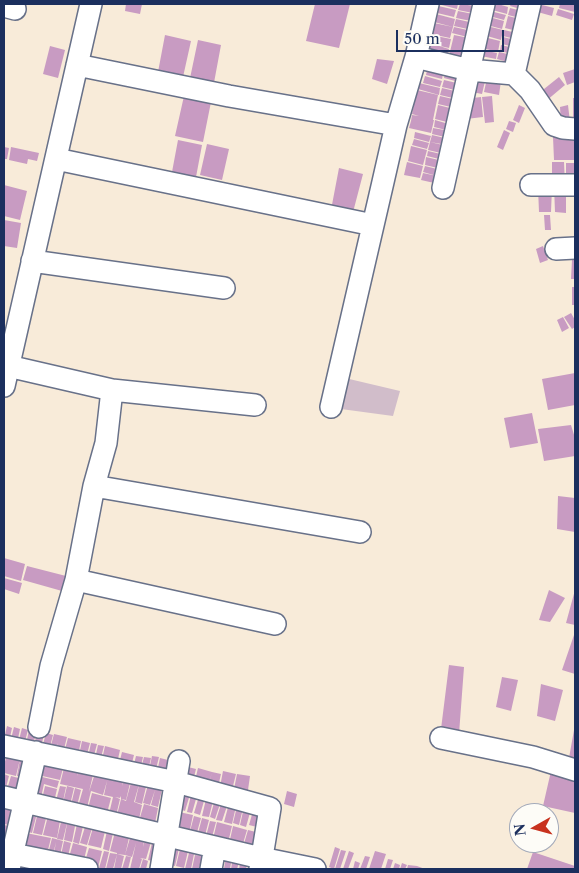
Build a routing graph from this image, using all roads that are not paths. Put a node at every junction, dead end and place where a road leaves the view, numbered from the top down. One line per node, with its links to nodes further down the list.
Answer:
1 (91, 4): 6 (street)
2 (428, 4): 5 (street)
3 (484, 4): 7 (street)
4 (530, 4): 8 (street)
5 (416, 57): 7 (street); 9 (street)
6 (77, 65): 9 (street); 11 (street)
7 (469, 70): 8 (street); 14 (street)
8 (514, 74): 10 (street)
9 (396, 125): 15 (street)
10 (575, 129)
11 (56, 158): 15 (street); 16 (street)
12 (531, 185): 13 (street)
13 (575, 185)
14 (443, 188)
15 (373, 225): 21 (street)
16 (32, 261): 17 (street); 18 (street)
17 (224, 288)
18 (6, 376): 19 (street)
19 (112, 390): 20 (street); 22 (street)
20 (255, 405)
21 (331, 407)
22 (94, 486): 23 (street); 24 (street)
23 (360, 532)
24 (76, 580): 25 (street); 26 (street)
25 (275, 624)
26 (39, 727)
27 (441, 738): 30 (street)
28 (4, 746): 29 (street)
29 (36, 752): 31 (street); 33 (street)
30 (575, 770)
31 (177, 771): 34 (street); 37 (street)
32 (4, 797): 33 (street)
33 (25, 802): 34 (street); 36 (street)
34 (167, 835): 35 (street); 39 (street)
35 (215, 847): 37 (street); 40 (street)
36 (11, 862): 38 (street)
37 (261, 864): 41 (street)
38 (87, 869)
39 (161, 869)
40 (211, 869)
41 (314, 869)

